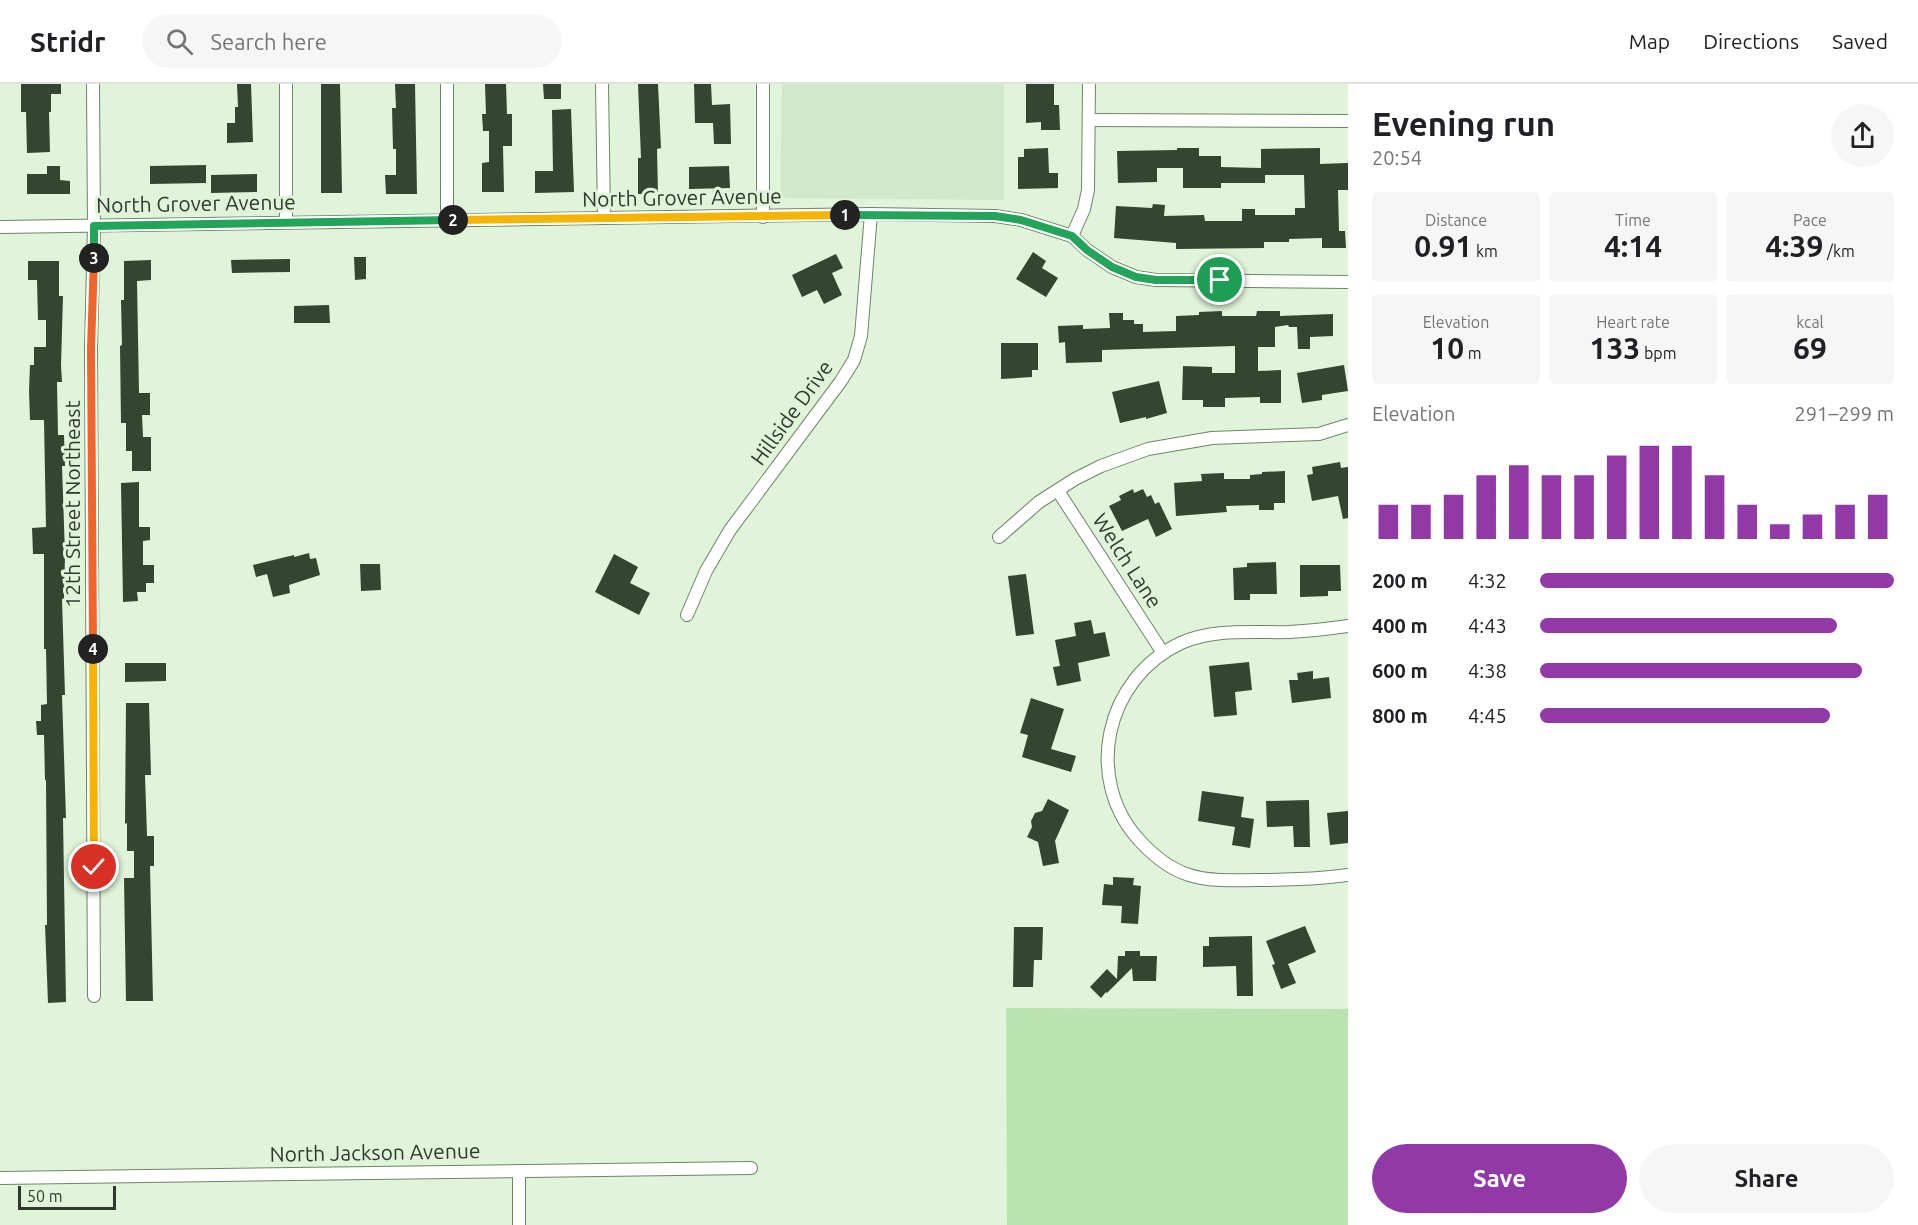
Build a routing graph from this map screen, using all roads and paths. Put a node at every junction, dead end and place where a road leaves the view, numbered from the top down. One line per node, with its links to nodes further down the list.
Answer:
1 (93, 84): 14 (street, 12th Street Northeast)
2 (286, 84): 13 (street)
3 (447, 84): 12 (street)
4 (602, 84): 11 (street)
5 (763, 84): 10 (street)
6 (1089, 84): 7 (street)
7 (1089, 120): 8 (street); 16 (street)
8 (1348, 120)
9 (871, 214): 10 (street, North Grover Avenue); 16 (street, North Grover Avenue); 21 (street, Hillside Drive)
10 (763, 216): 11 (street, North Grover Avenue)
11 (604, 218): 12 (street, North Grover Avenue)
12 (447, 220): 13 (street, North Grover Avenue)
13 (286, 222): 14 (street, North Grover Avenue)
14 (94, 226): 15 (street, North Grover Avenue); 25 (street, 12th Street Northeast)
15 (0, 227)
16 (1072, 236): 17 (street, North Grover Avenue)
17 (1348, 282)
18 (1348, 424): 19 (street)
19 (1058, 491): 20 (street); 23 (street, Welch Lane)
20 (999, 537)
21 (687, 615)
22 (1348, 626): 23 (street)
23 (1163, 653): 24 (street)
24 (1348, 875)
25 (94, 996)
26 (751, 1168): 27 (street, North Jackson Avenue)
27 (519, 1171): 28 (street, North Jackson Avenue); 29 (street)
28 (0, 1178)
29 (519, 1225)

